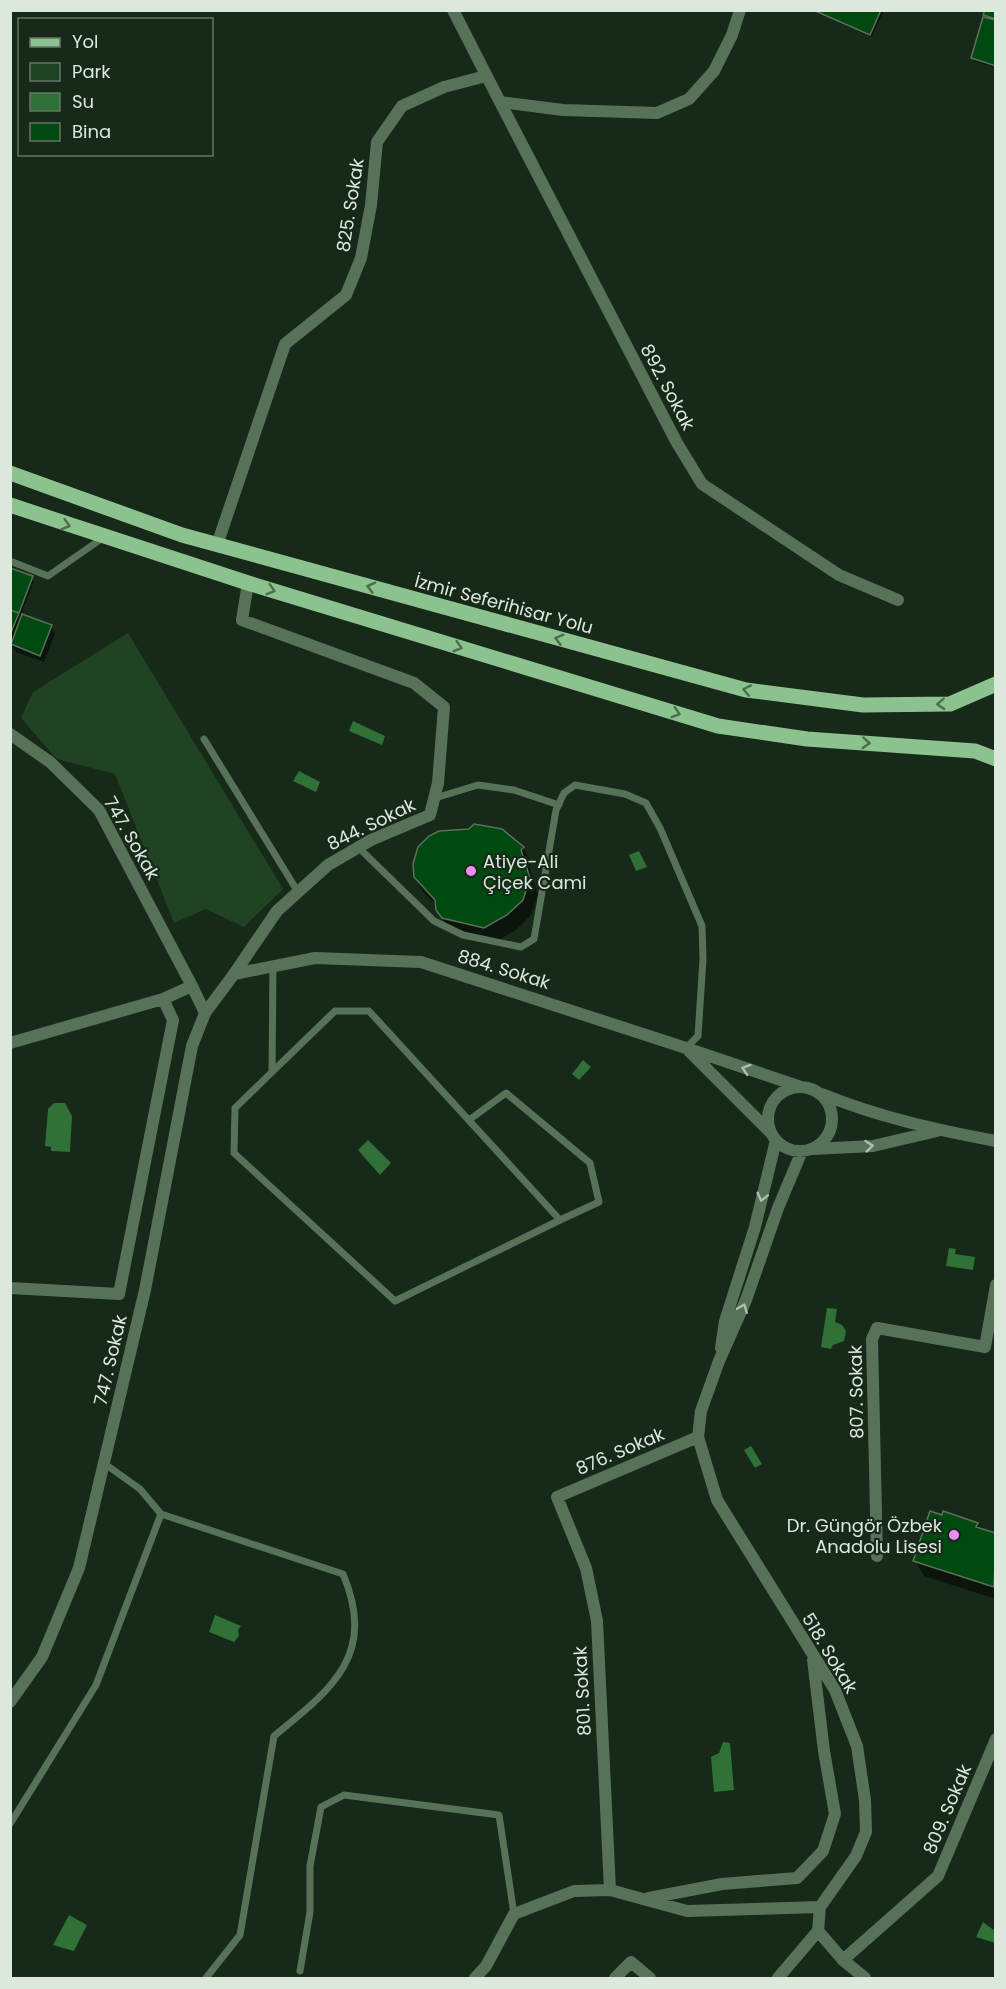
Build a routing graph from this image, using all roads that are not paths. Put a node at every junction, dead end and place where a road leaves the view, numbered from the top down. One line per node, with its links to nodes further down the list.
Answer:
1 (453, 10): 3 (street, 892. Sokak)
2 (740, 10): 4 (street)
3 (486, 76): 4 (street, 892. Sokak); 8 (street, 825. Sokak)
4 (500, 102): 11 (street, 892. Sokak)
5 (10, 473): 8 (main road, İzmir Seferihisar Yolu)
6 (10, 505): 7 (main road, one-way to 7)
7 (104, 537): 9 (lane); 10 (main road)
8 (217, 545): 12 (main road, İzmir Seferihisar Yolu, one-way to 8)
9 (10, 561)
10 (248, 583): 15 (main road, one-way to 15); 16 (street)
11 (898, 600)
12 (996, 684)
13 (10, 734): 22 (street, 747. Sokak)
14 (204, 739): 19 (lane)
15 (996, 759)
16 (435, 798): 17 (lane); 18 (street, 844. Sokak)
17 (559, 805): 18 (lane); 26 (lane)
18 (358, 848): 19 (street, 844. Sokak)
19 (298, 892): 21 (street, 844. Sokak)
20 (273, 966): 21 (street, 884. Sokak); 26 (street, 884. Sokak); 27 (lane)
21 (234, 974): 24 (street)
22 (192, 986): 23 (street); 24 (street)
23 (163, 999): 25 (street); 37 (street)
24 (205, 1013): 40 (street, 747. Sokak)
25 (10, 1044)
26 (686, 1048): 28 (street, 884. Sokak, one-way to 26); 32 (street)
27 (272, 1072): 30 (lane); 35 (lane)
28 (802, 1087): 29 (street); 32 (street)
29 (818, 1093): 31 (street); 34 (street)
30 (469, 1120): 35 (lane); 35 (lane)
31 (939, 1130): 33 (street); 34 (street, one-way to 31)
32 (774, 1136): 34 (street); 38 (street, 518. Sokak, one-way to 38)
33 (996, 1141)
34 (806, 1150): 38 (street, 518. Sokak, one-way to 34)
35 (560, 1220)
36 (996, 1285): 43 (street, 807. Sokak)
37 (10, 1288)
38 (719, 1361): 39 (street, 518. Sokak)
39 (698, 1437): 41 (street, 876. Sokak); 44 (street, 518. Sokak)
40 (105, 1464): 42 (lane); 45 (street, 747. Sokak)
41 (557, 1497): 48 (street, 801. Sokak)
42 (161, 1514): 47 (lane); 55 (lane)
43 (877, 1557)
44 (813, 1658): 49 (street); 50 (street, 518. Sokak)
45 (10, 1702)
46 (996, 1739): 53 (street, 809. Sokak)
47 (10, 1824)
48 (610, 1890): 49 (street); 51 (street)
49 (645, 1898): 50 (street)
50 (820, 1907): 52 (street)
51 (514, 1914): 54 (lane); 56 (street)
52 (818, 1931): 53 (street); 59 (street)
53 (843, 1960): 60 (street)
54 (300, 1971)
55 (206, 1978)
56 (475, 1978)
57 (615, 1978): 58 (street)
58 (650, 1978)
59 (778, 1978)
60 (865, 1978)

